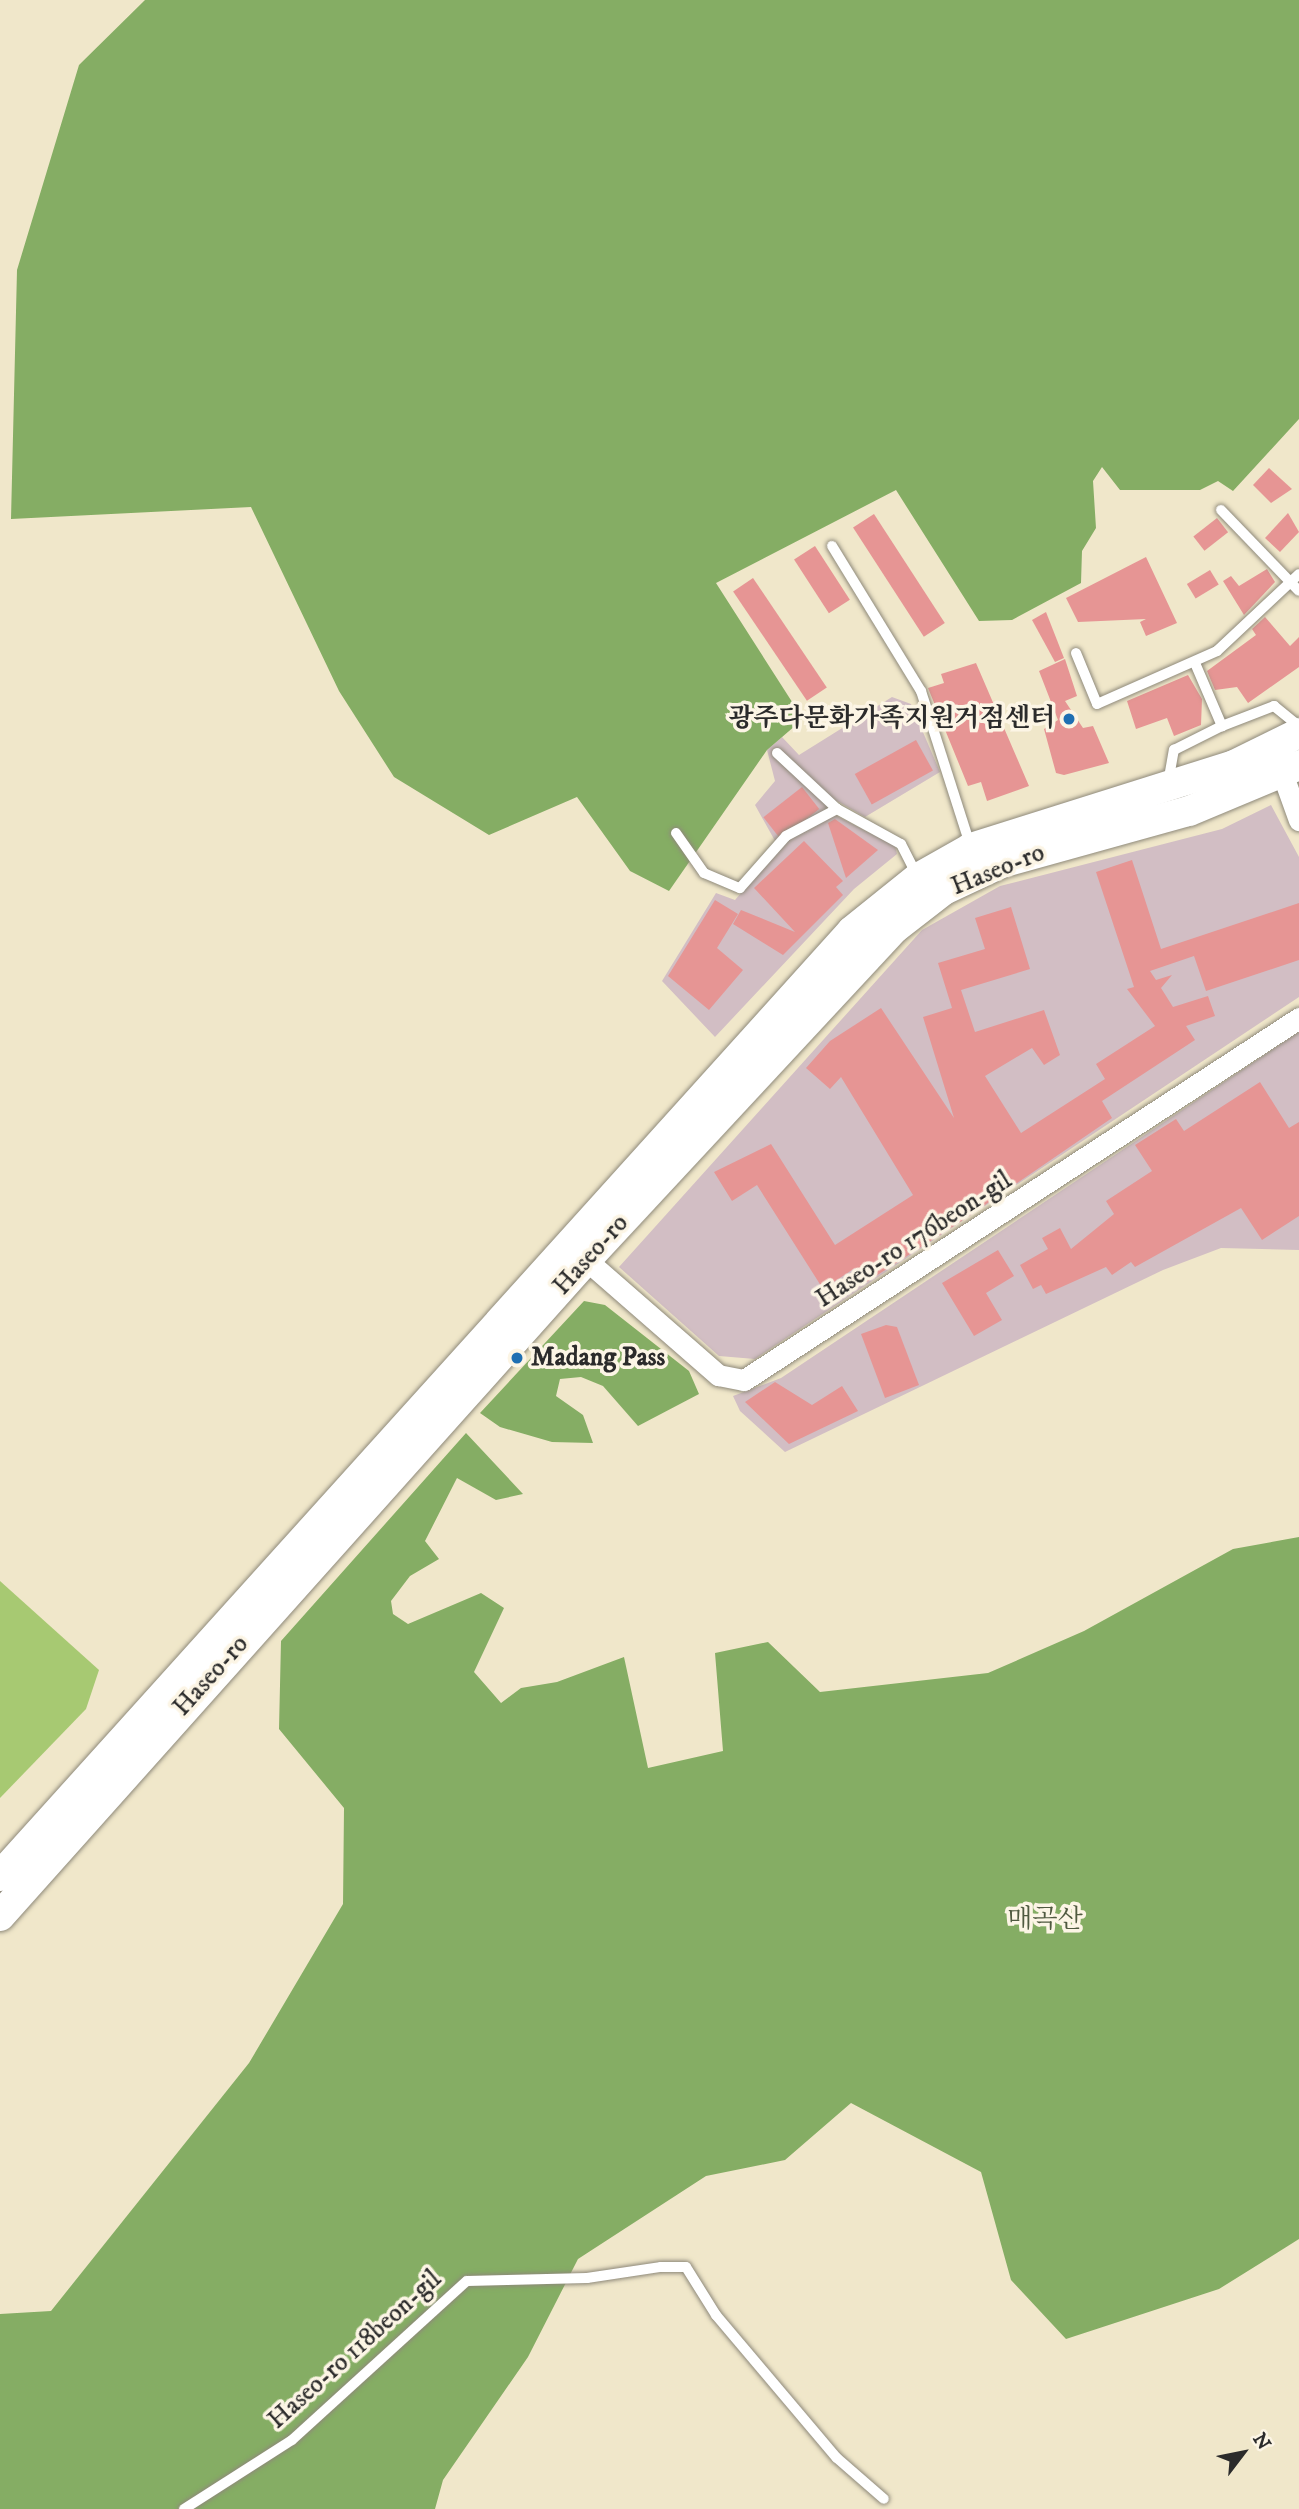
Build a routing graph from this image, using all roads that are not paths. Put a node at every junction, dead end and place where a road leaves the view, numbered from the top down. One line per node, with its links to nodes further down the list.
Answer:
1 (1221, 510): 4 (lane)
2 (832, 546): 17 (lane)
3 (1299, 573): 4 (lane)
4 (1290, 582): 5 (lane); 7 (lane)
5 (1299, 591)
6 (1076, 653): 7 (lane)
7 (1195, 663): 8 (lane)
8 (1222, 726): 9 (lane); 13 (lane)
9 (1299, 726)
10 (1299, 733): 12 (main road, Haseo-ro)
11 (777, 753): 14 (lane)
12 (1285, 762): 13 (main road, Haseo-ro); 15 (street); 20 (main road, Haseo-ro)
13 (1167, 788): 17 (main road, Haseo-ro)
14 (837, 810): 16 (lane); 18 (lane)
15 (1299, 820)
16 (676, 833)
17 (971, 848): 18 (main road, Haseo-ro)
18 (918, 878): 20 (main road, Haseo-ro)
19 (1299, 1018): 20 (street, Haseo-ro 176beon-gil)
20 (578, 1253): 21 (main road, Haseo-ro); 22 (main road, Haseo-ro)
21 (0, 1877)
22 (0, 1916)
23 (884, 2499): 24 (lane, Haseo-ro 118beon-gil)
24 (184, 2509)

